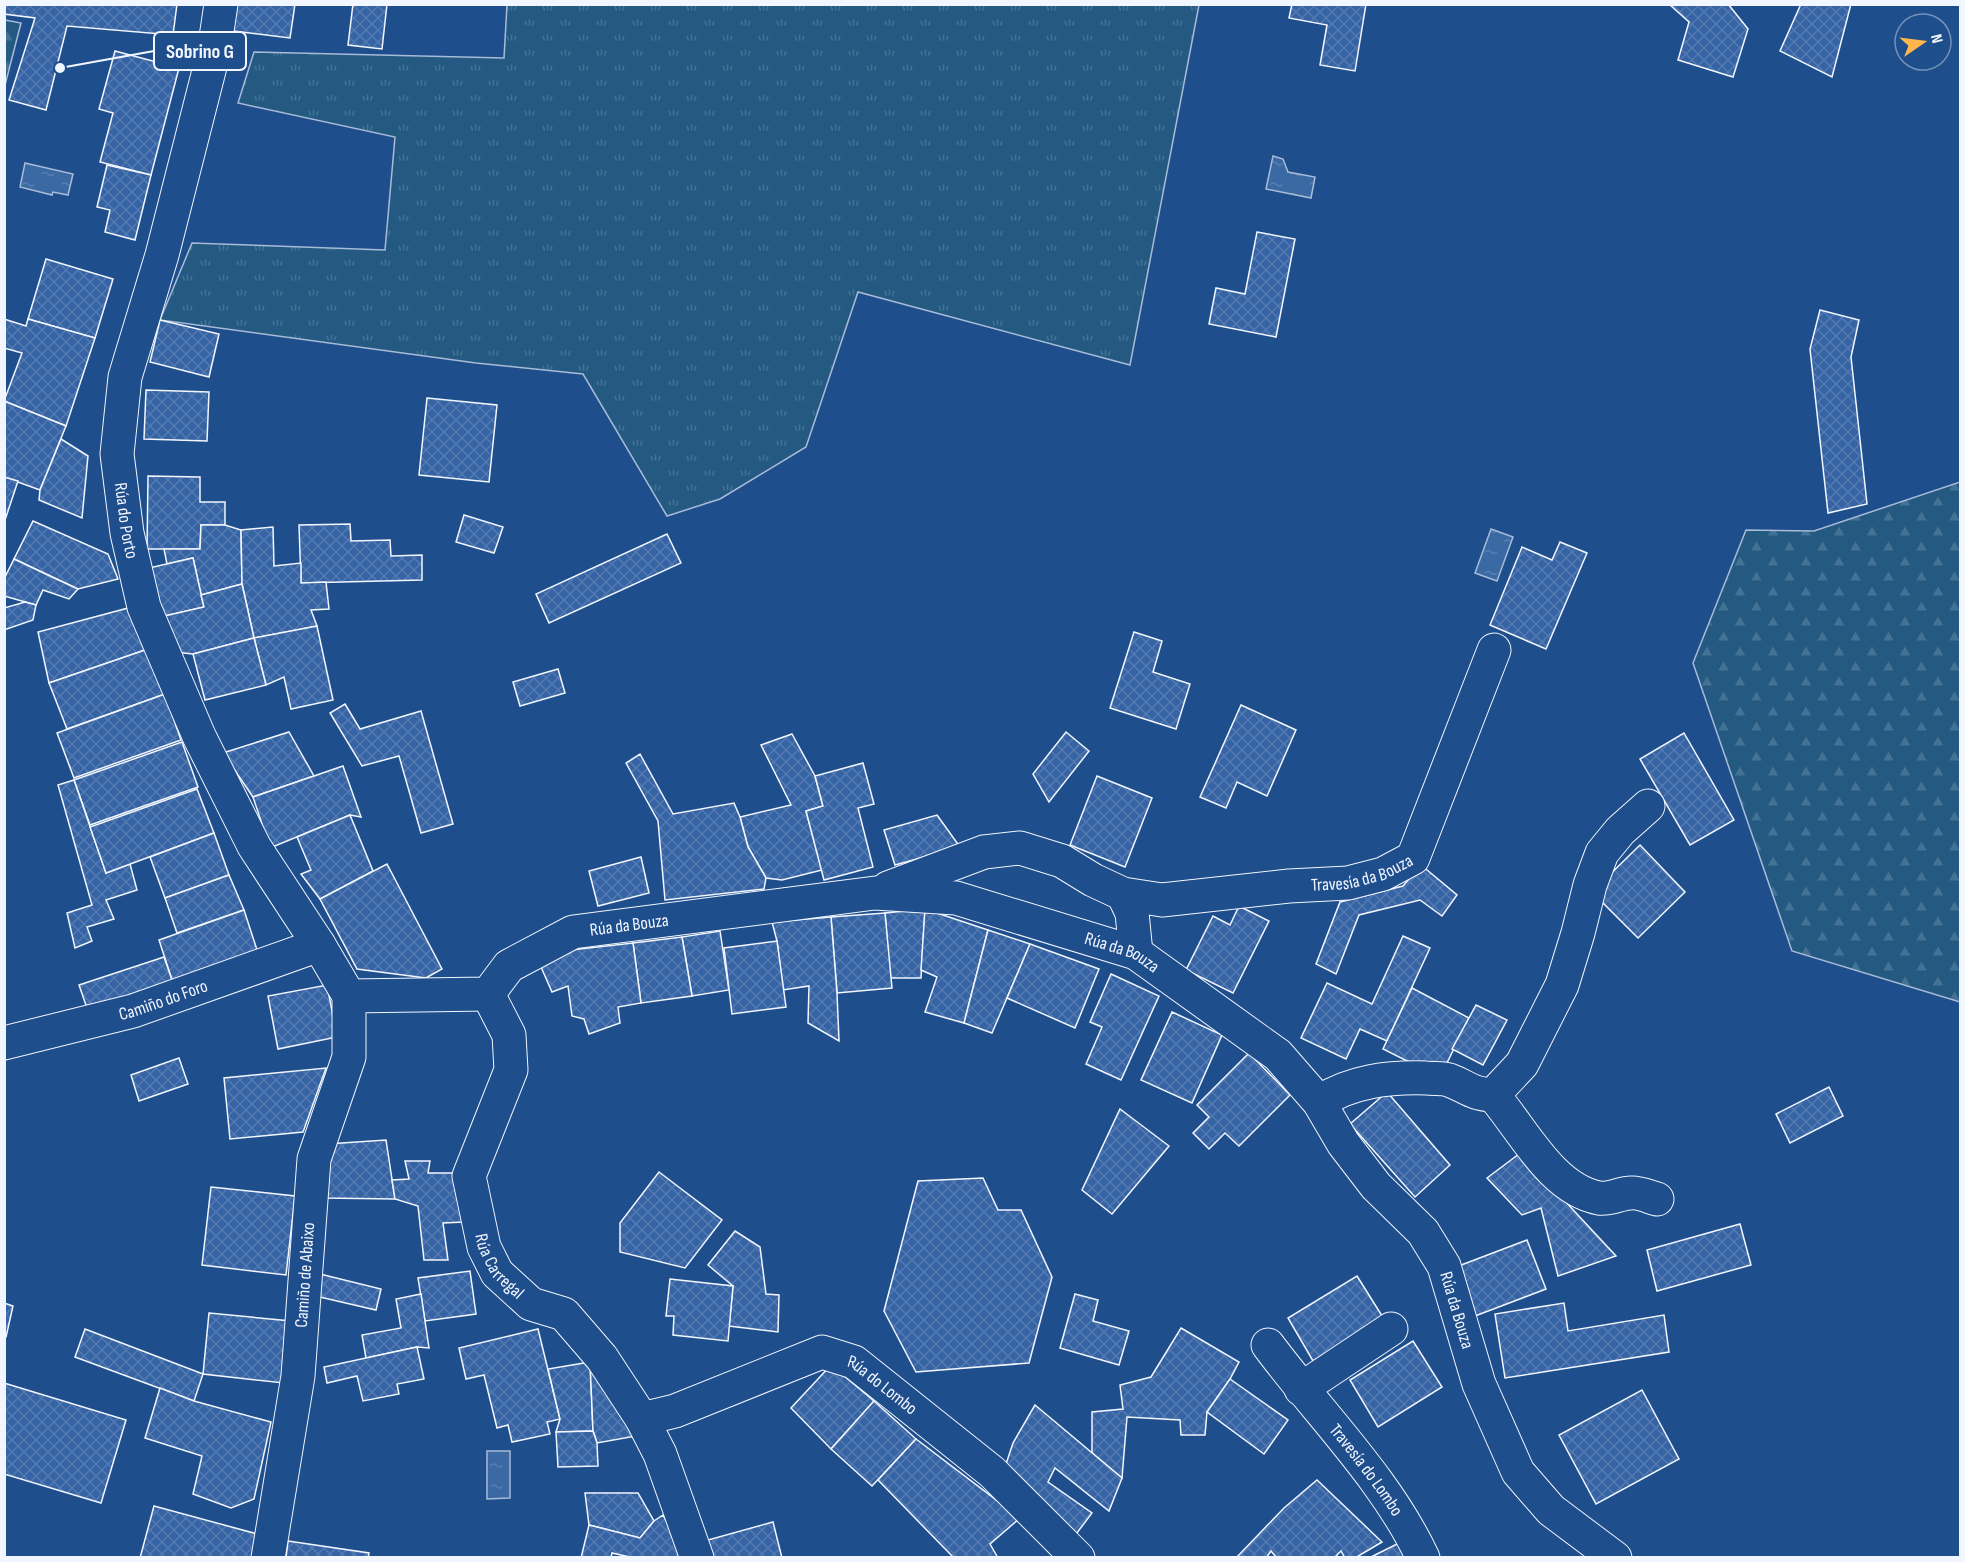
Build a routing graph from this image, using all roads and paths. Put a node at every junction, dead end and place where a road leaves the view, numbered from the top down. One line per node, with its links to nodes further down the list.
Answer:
1 (221, 4): 6 (street, Rúa do Porto)
2 (1494, 650): 5 (street, Travesía da Bouza)
3 (1648, 806): 11 (street)
4 (875, 893): 5 (street, Travesía da Bouza); 7 (street, Rúa da Bouza); 8 (street, Rúa da Bouza)
5 (1123, 894): 7 (street)
6 (319, 945): 9 (street, Rúa do Porto); 10 (street, Camiño do Foro)
7 (1136, 953): 12 (street, Rúa da Bouza)
8 (489, 994): 9 (street); 17 (street, Rúa Carregal)
9 (349, 996): 18 (street, Camiño de Abaixo)
10 (4, 1043)
11 (1492, 1095): 12 (street); 13 (street)
12 (1319, 1102): 22 (street, Rúa da Bouza)
13 (1657, 1199)
14 (1391, 1329): 16 (street)
15 (1268, 1345): 16 (street, Travesía do Lombo)
16 (1301, 1389): 21 (street, Travesía do Lombo)
17 (642, 1419): 19 (street, Rúa Carregal); 20 (street, Rúa do Lombo)
18 (268, 1557)
19 (697, 1557)
20 (1078, 1557)
21 (1424, 1557)
22 (1615, 1557)

